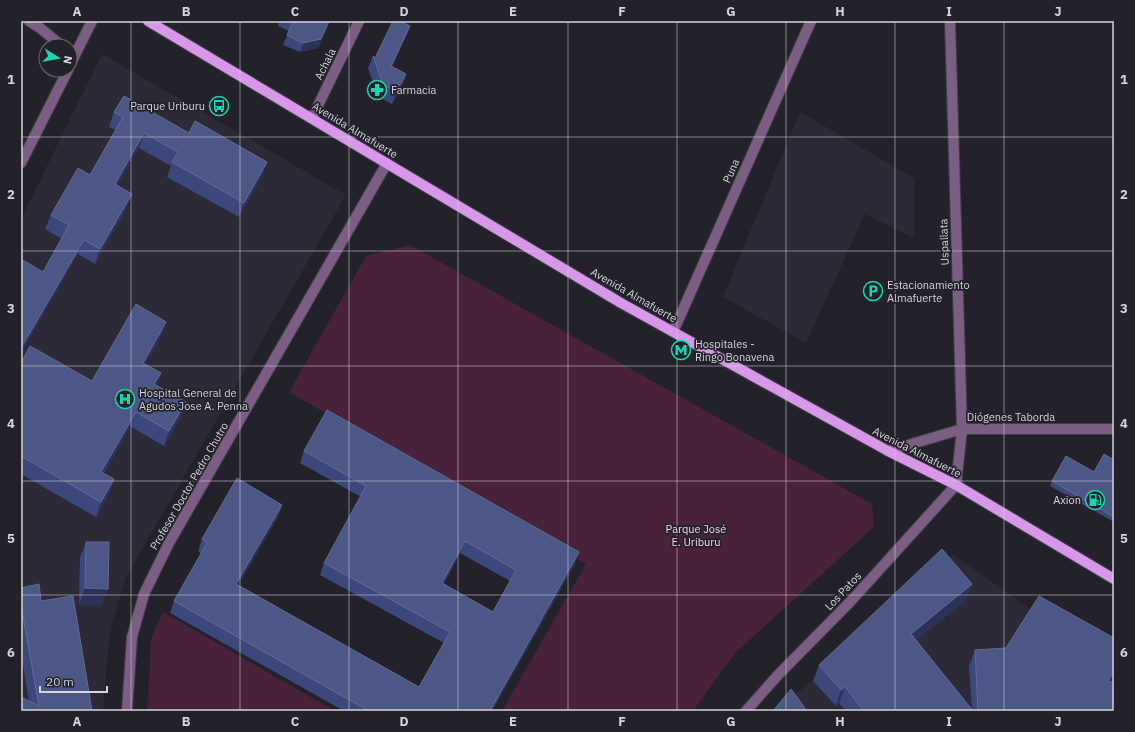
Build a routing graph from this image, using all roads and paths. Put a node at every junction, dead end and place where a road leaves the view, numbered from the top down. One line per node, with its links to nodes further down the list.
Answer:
1 (29, 21): 7 (street)
2 (92, 21): 8 (street)
3 (148, 21): 10 (main road, Avenida Almafuerte)
4 (360, 21): 10 (street, Achala)
5 (811, 21): 13 (street, Puna)
6 (950, 21): 14 (street, Uspallata)
7 (52, 38)
8 (78, 46)
9 (64, 78): 11 (street)
10 (312, 118): 12 (main road, Avenida Almafuerte)
11 (22, 161)
12 (387, 163): 13 (main road, Avenida Almafuerte); 19 (street, Profesor Doctor Pedro Chutro)
13 (673, 332): 16 (main road, Avenida Almafuerte)
14 (962, 429): 15 (street, Diógenes Taborda); 16 (street, Diógenes Taborda); 17 (street, Uspallata)
15 (1114, 430)
16 (888, 452): 17 (main road, Avenida Almafuerte)
17 (956, 485): 18 (main road, Avenida Almafuerte); 20 (street, Los Patos)
18 (1114, 579)
19 (127, 711)
20 (746, 711)

